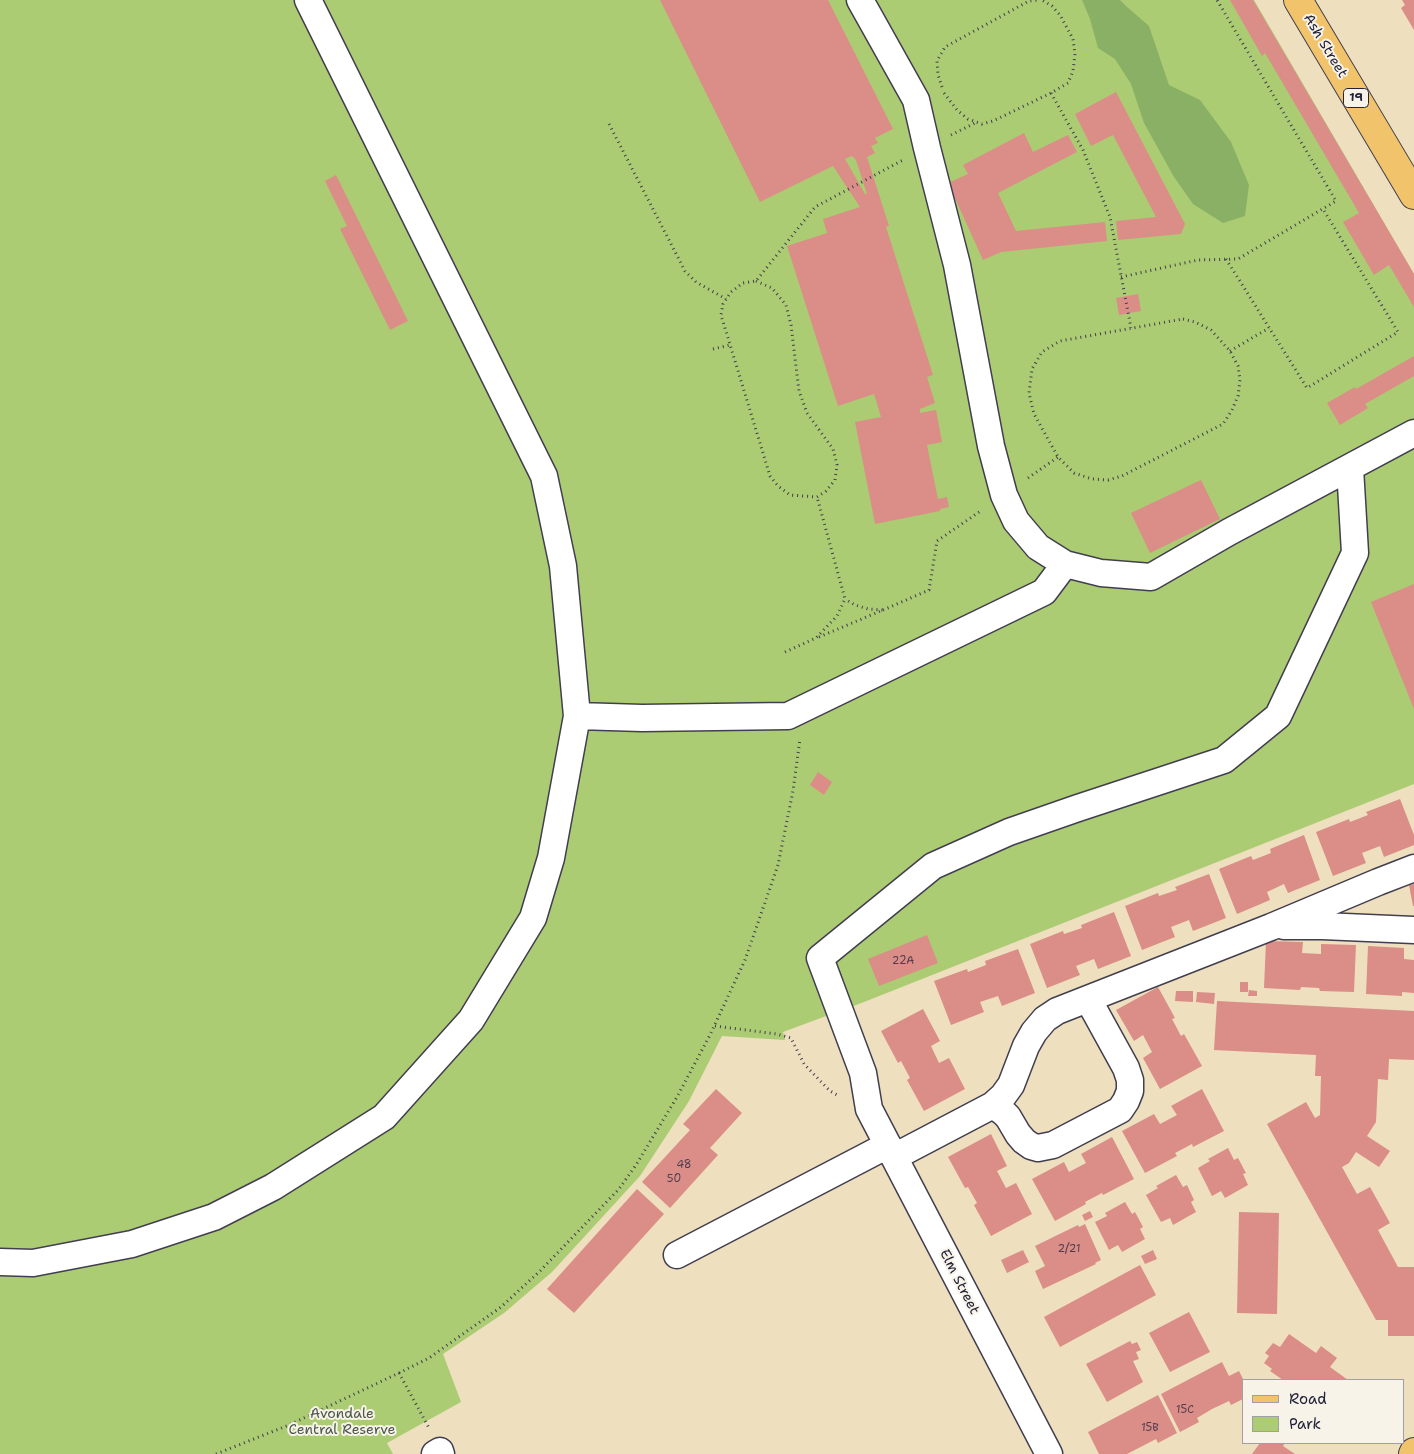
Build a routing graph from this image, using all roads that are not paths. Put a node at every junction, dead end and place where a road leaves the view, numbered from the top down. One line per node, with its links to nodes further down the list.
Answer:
1 (308, 0): 8 (street)
2 (860, 0): 7 (street)
3 (1298, 0): 4 (main road, Ash Street / 19)
4 (1414, 195)
5 (1414, 434): 6 (street)
6 (1350, 468): 7 (street); 14 (street, Elm Street)
7 (1065, 564): 8 (street)
8 (577, 716): 16 (street)
9 (1414, 868): 10 (street)
10 (1271, 927): 11 (street); 12 (street)
11 (1414, 930)
12 (1088, 999): 13 (street); 13 (street)
13 (993, 1105): 14 (street)
14 (891, 1151): 15 (street); 17 (street, Elm Street)
15 (677, 1255)
16 (0, 1262)
17 (1049, 1454)

